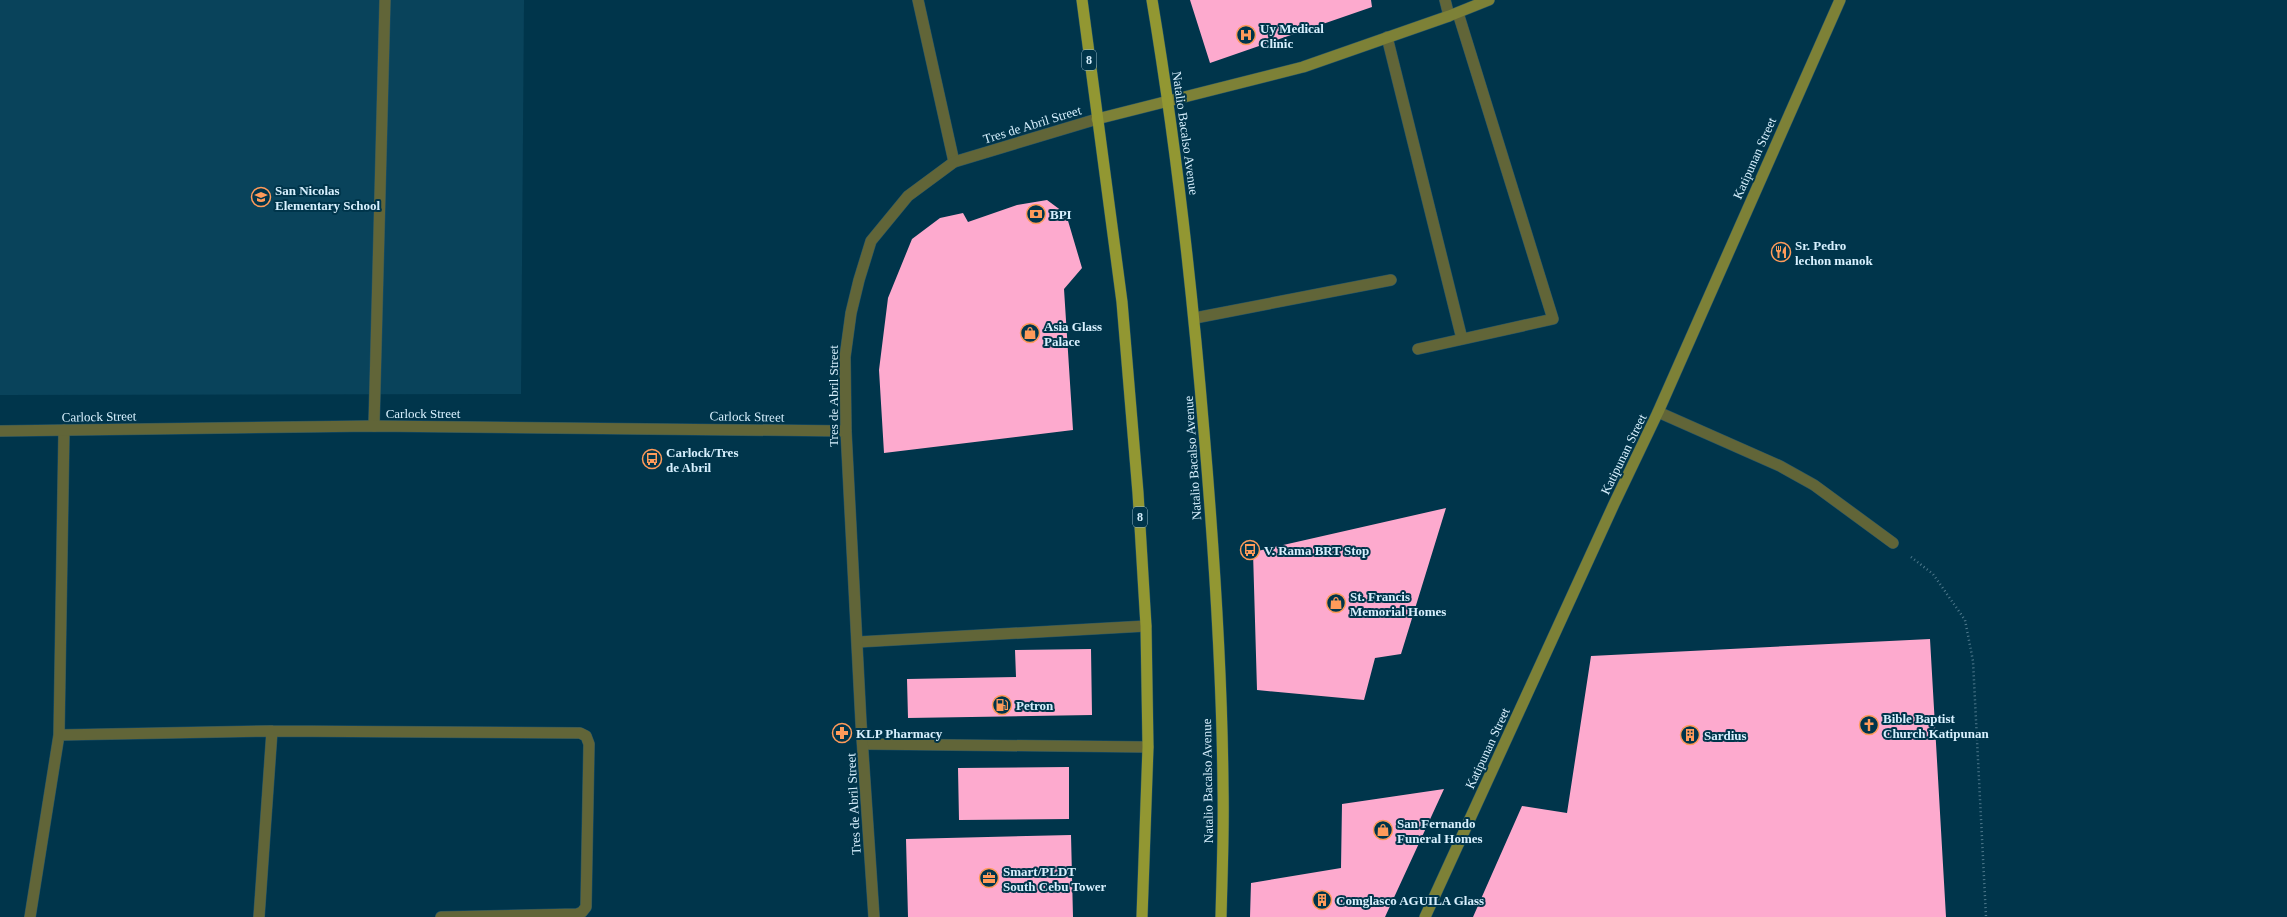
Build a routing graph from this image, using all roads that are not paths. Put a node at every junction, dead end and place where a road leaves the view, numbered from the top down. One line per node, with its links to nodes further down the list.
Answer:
1 (385, 0): 18 (street)
2 (918, 0): 12 (street)
3 (1082, 0): 11 (main road, 8)
4 (1152, 0): 10 (main road, Natalio Bacalso Avenue)
5 (1445, 0): 8 (street)
6 (1489, 0): 8 (main road, Tres de Abril Street)
7 (1840, 0): 17 (main road, Katipunan Street)
8 (1453, 15): 9 (main road, Tres de Abril Street); 15 (street)
9 (1387, 37): 10 (main road, Tres de Abril Street); 15 (street)
10 (1169, 101): 11 (main road, Tres de Abril Street); 14 (main road, Natalio Bacalso Avenue)
11 (1097, 119): 12 (street, Tres de Abril Street); 23 (main road, 8)
12 (954, 162): 21 (street, Tres de Abril Street)
13 (1391, 280): 14 (street)
14 (1195, 318): 34 (main road, Natalio Bacalso Avenue)
15 (1462, 339): 16 (street)
16 (1418, 349)
17 (1658, 412): 22 (street); 35 (main road, Katipunan Street)
18 (374, 426): 19 (street, Carlock Street); 21 (street, Carlock Street)
19 (64, 430): 20 (street, Carlock Street); 26 (street)
20 (0, 431)
21 (846, 431): 24 (street, Tres de Abril Street)
22 (1893, 543)
23 (1146, 626): 24 (street); 28 (main road, 8)
24 (858, 642): 27 (street, Tres de Abril Street)
25 (272, 731): 26 (street); 30 (street); 31 (street)
26 (59, 735): 29 (street)
27 (863, 744): 28 (street); 32 (street, Tres de Abril Street)
28 (1148, 748): 33 (main road, 8)
29 (30, 917)
30 (259, 917)
31 (441, 917)
32 (874, 917)
33 (1142, 917)
34 (1221, 917)
35 (1425, 917)

